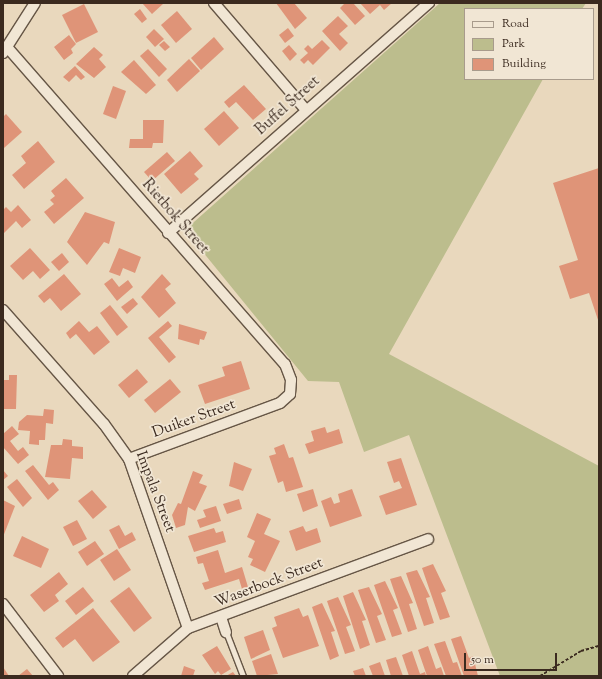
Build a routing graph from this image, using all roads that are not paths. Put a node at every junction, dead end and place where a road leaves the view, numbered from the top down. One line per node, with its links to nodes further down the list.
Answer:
1 (35, 3): 4 (street)
2 (214, 3): 5 (street)
3 (429, 3): 5 (street, Buffel Street)
4 (5, 50): 6 (street, Rietbok Street)
5 (306, 110): 6 (street, Buffel Street)
6 (168, 233): 8 (street, Rietbok Street)
7 (3, 310): 9 (street, Impala Street)
8 (270, 408): 9 (street, Duiker Street)
9 (128, 460): 13 (street, Impala Street)
10 (428, 539): 12 (street, Waserbock Street)
11 (3, 604): 15 (street)
12 (221, 617): 13 (street, Waserbock Street); 14 (street)
13 (188, 628): 16 (street, Waserbock Street)
14 (226, 632): 17 (lane)
15 (58, 676)
16 (133, 676)
17 (243, 676)

